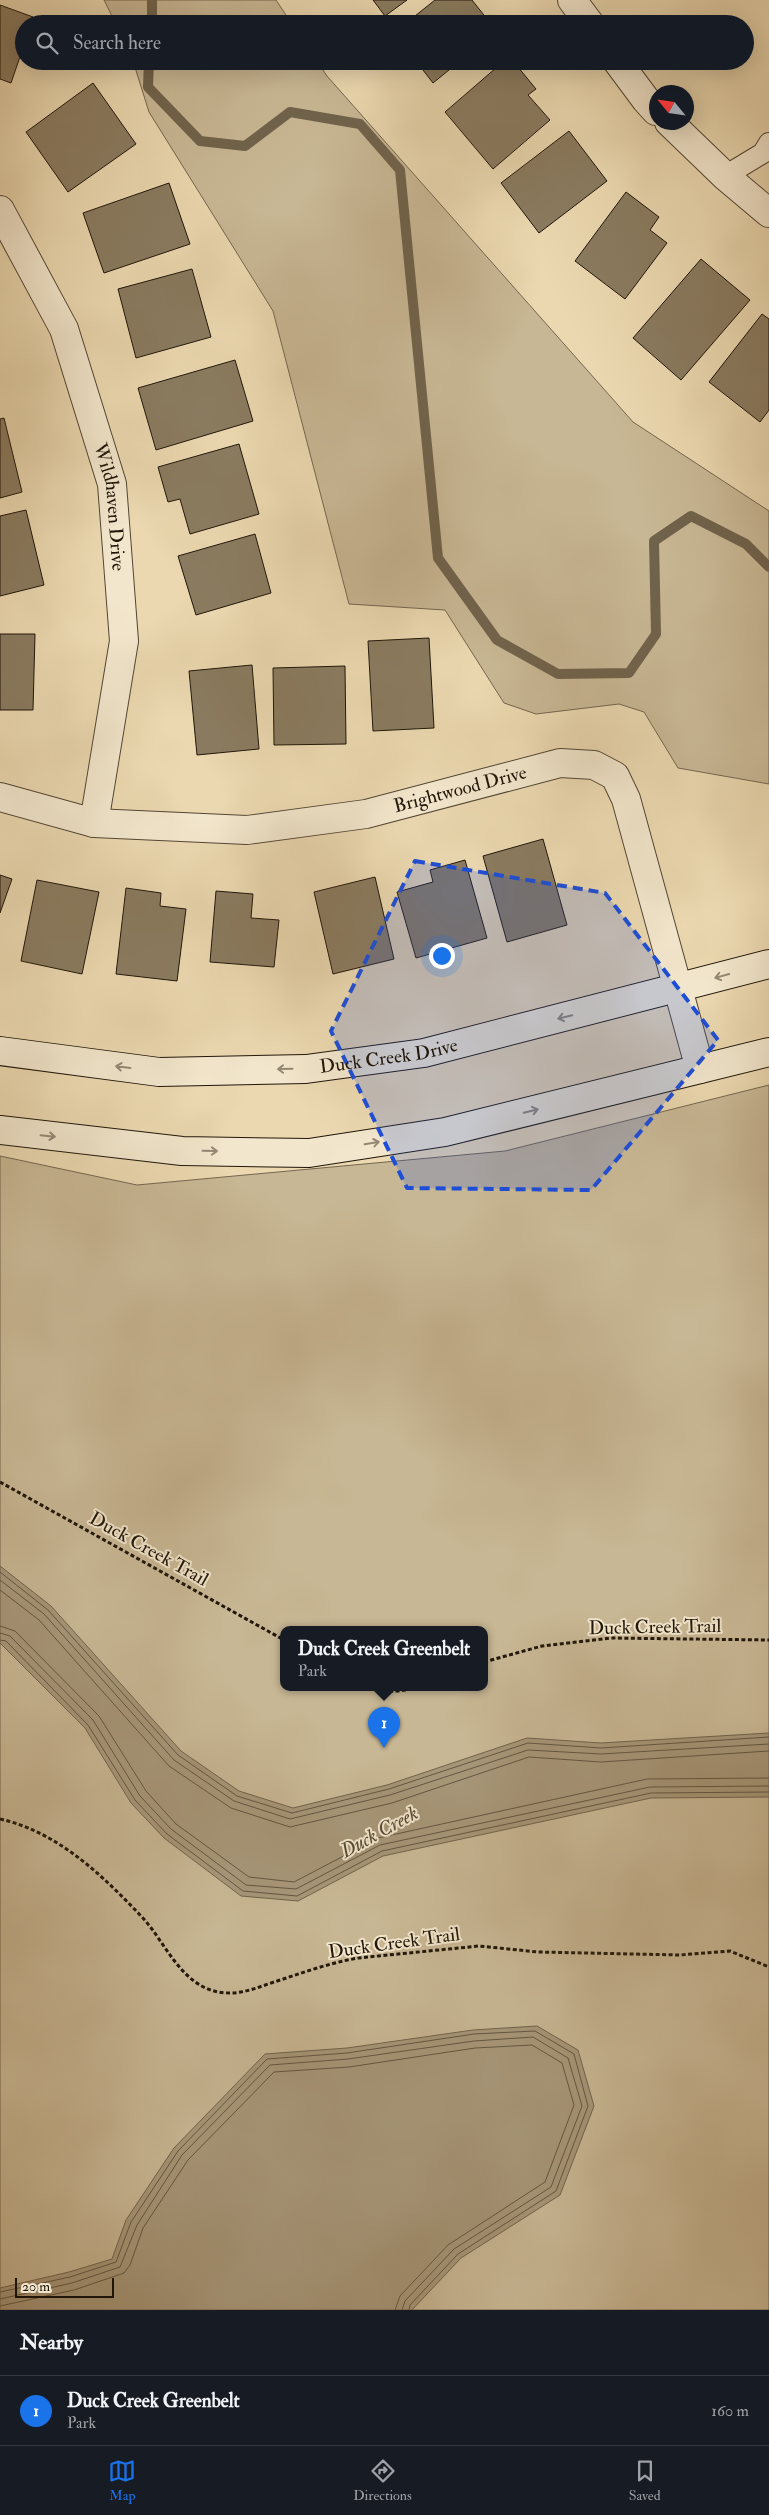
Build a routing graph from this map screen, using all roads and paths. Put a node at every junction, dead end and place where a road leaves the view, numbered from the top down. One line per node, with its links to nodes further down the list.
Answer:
1 (572, 0): 2 (street)
2 (583, 15)
3 (624, 70): 4 (street)
4 (649, 103)
5 (677, 130): 7 (street)
6 (769, 143): 7 (lane)
7 (725, 176): 9 (street)
8 (0, 210): 11 (street, Wildhaven Drive)
9 (769, 213)
10 (0, 797): 11 (street, Brightwood Drive)
11 (94, 822): 13 (street, Brightwood Drive)
12 (769, 964): 13 (street, Duck Creek Drive, one-way to 13)
13 (677, 988): 14 (street, Duck Creek Drive, one-way to 14); 16 (street, Brightwood Drive)
14 (0, 1052)
15 (769, 1052): 16 (street)
16 (700, 1069): 17 (street, one-way to 16)
17 (0, 1130)
18 (0, 1482): 19 (path, Duck Creek Trail)
19 (280, 1638)
20 (769, 1640): 21 (path, Duck Creek Trail)
21 (488, 1661)
22 (382, 1691): 23 (path)
23 (396, 1691)
24 (0, 1819): 25 (path, Duck Creek Trail)
25 (769, 1967)

